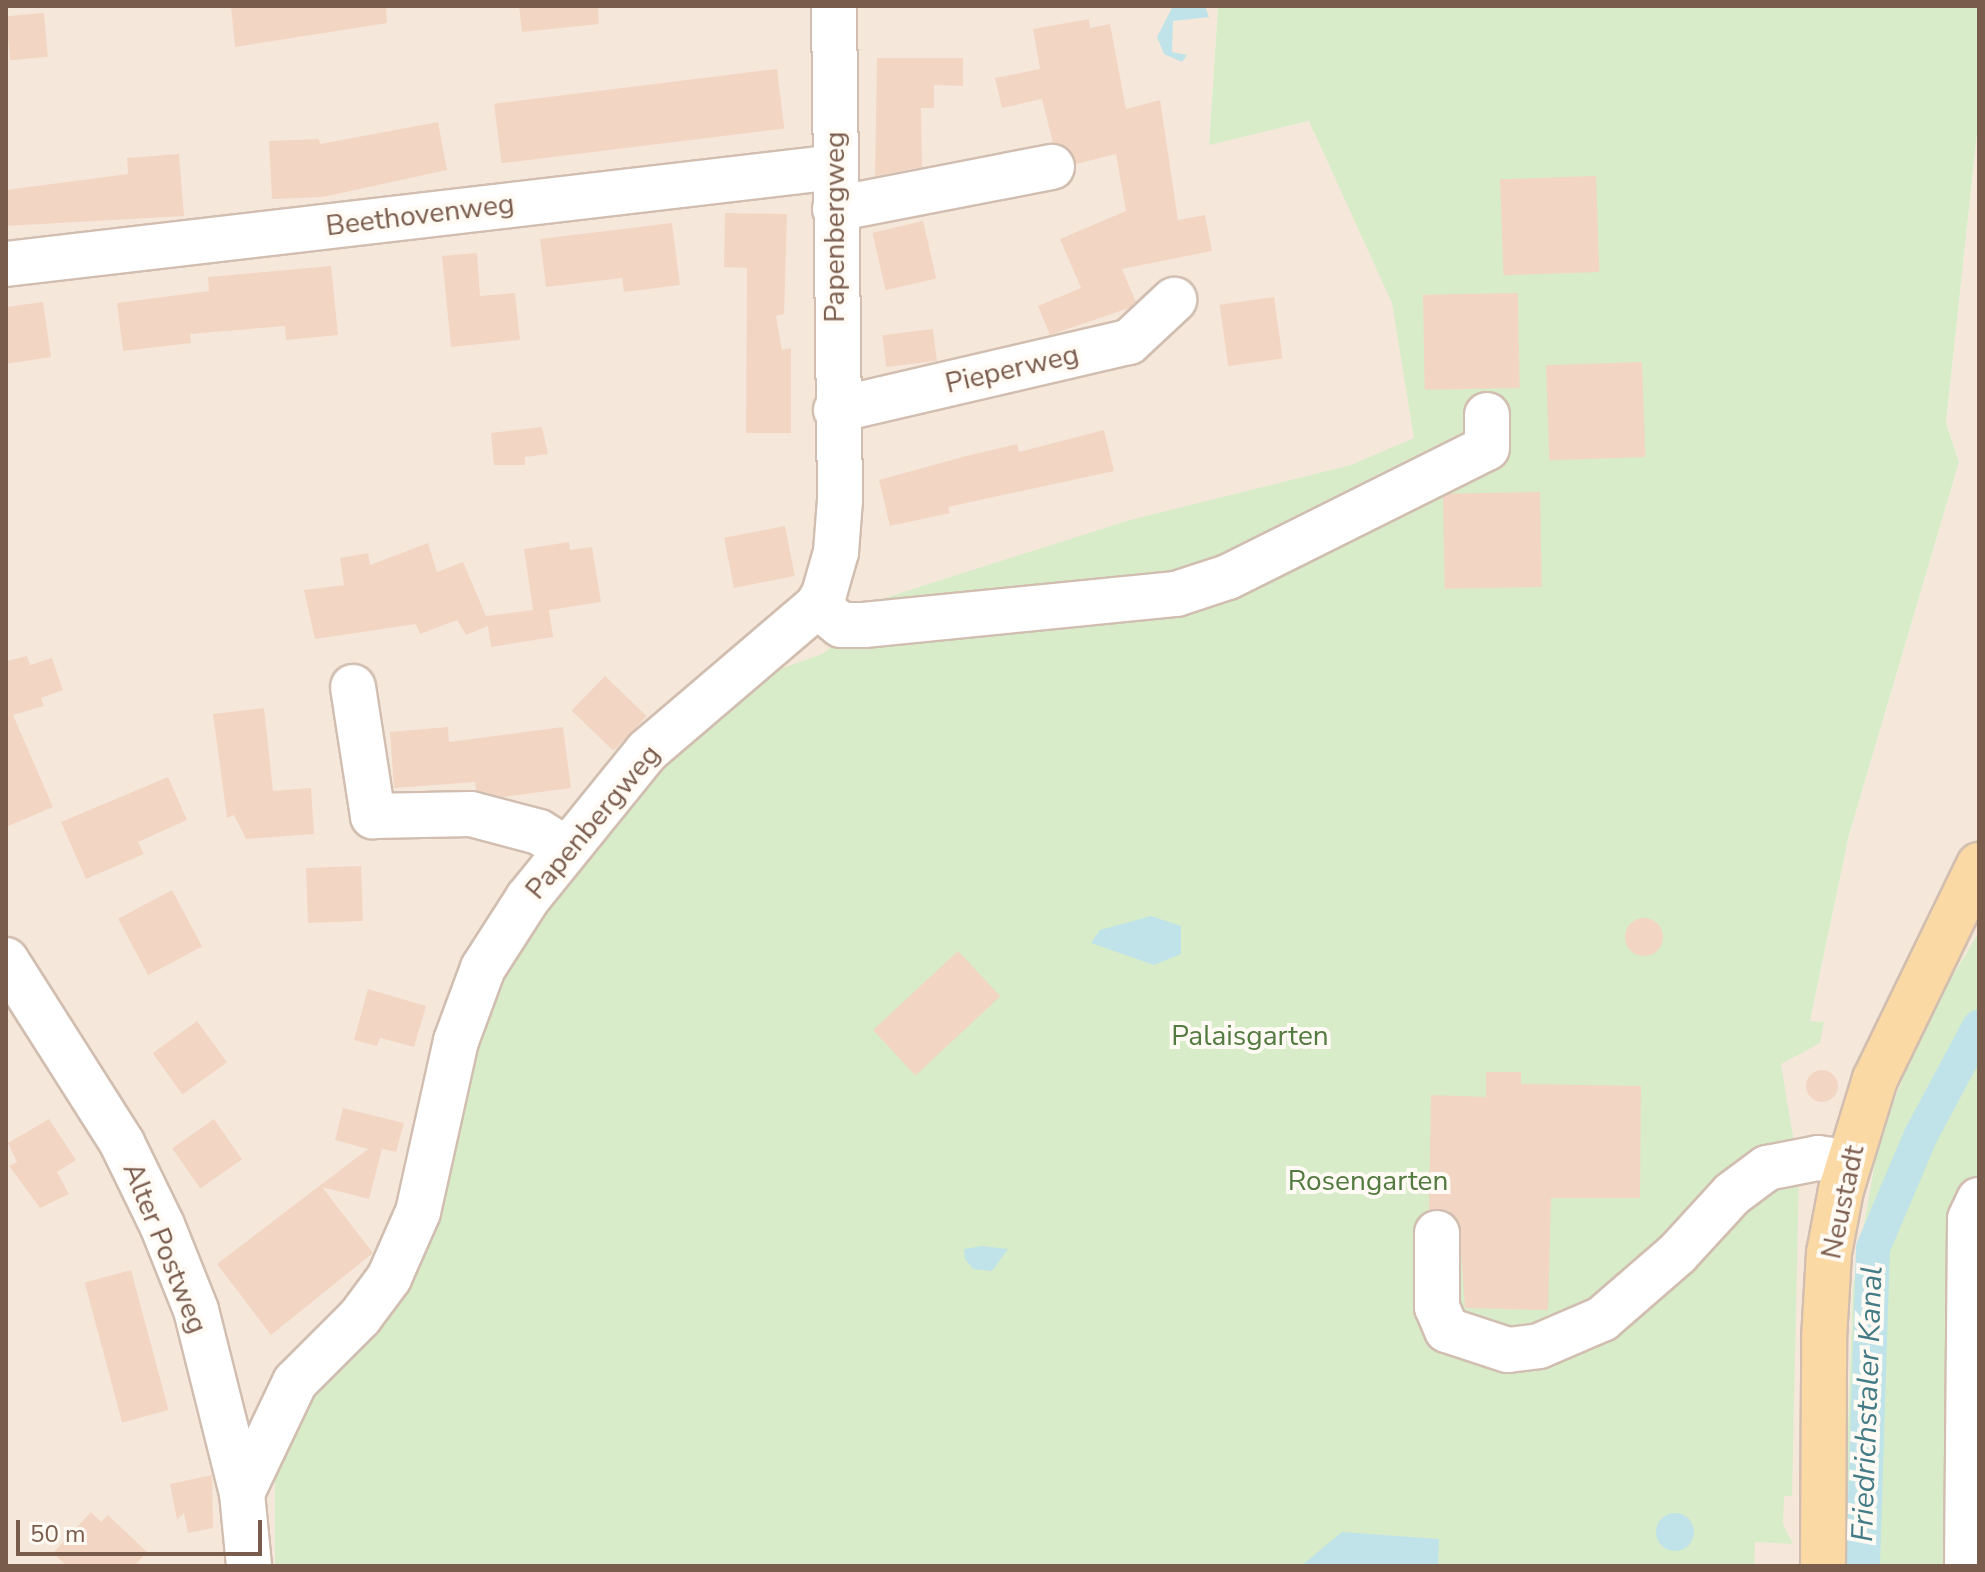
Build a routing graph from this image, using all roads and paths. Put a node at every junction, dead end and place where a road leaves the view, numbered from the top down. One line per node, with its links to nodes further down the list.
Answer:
1 (834, 6): 3 (street, Papenbergweg)
2 (1052, 167): 3 (street, Beethovenweg)
3 (835, 188): 4 (street, Beethovenweg); 6 (street, Papenbergweg)
4 (6, 264)
5 (1174, 300): 6 (street, Pieperweg)
6 (836, 410): 8 (street, Papenbergweg)
7 (1487, 415): 8 (street)
8 (817, 606): 10 (street, Papenbergweg)
9 (353, 687): 10 (street)
10 (565, 848): 16 (street, Papenbergweg)
11 (1979, 865): 13 (main road, Neustadt)
12 (6, 960): 16 (street, Alter Postweg)
13 (1848, 1162): 15 (street); 19 (main road, Neustadt)
14 (1979, 1200): 17 (street)
15 (1437, 1233)
16 (242, 1493): 18 (street, Alter Postweg)
17 (1973, 1504): 20 (street)
18 (249, 1566)
19 (1823, 1566)
20 (1967, 1566)

